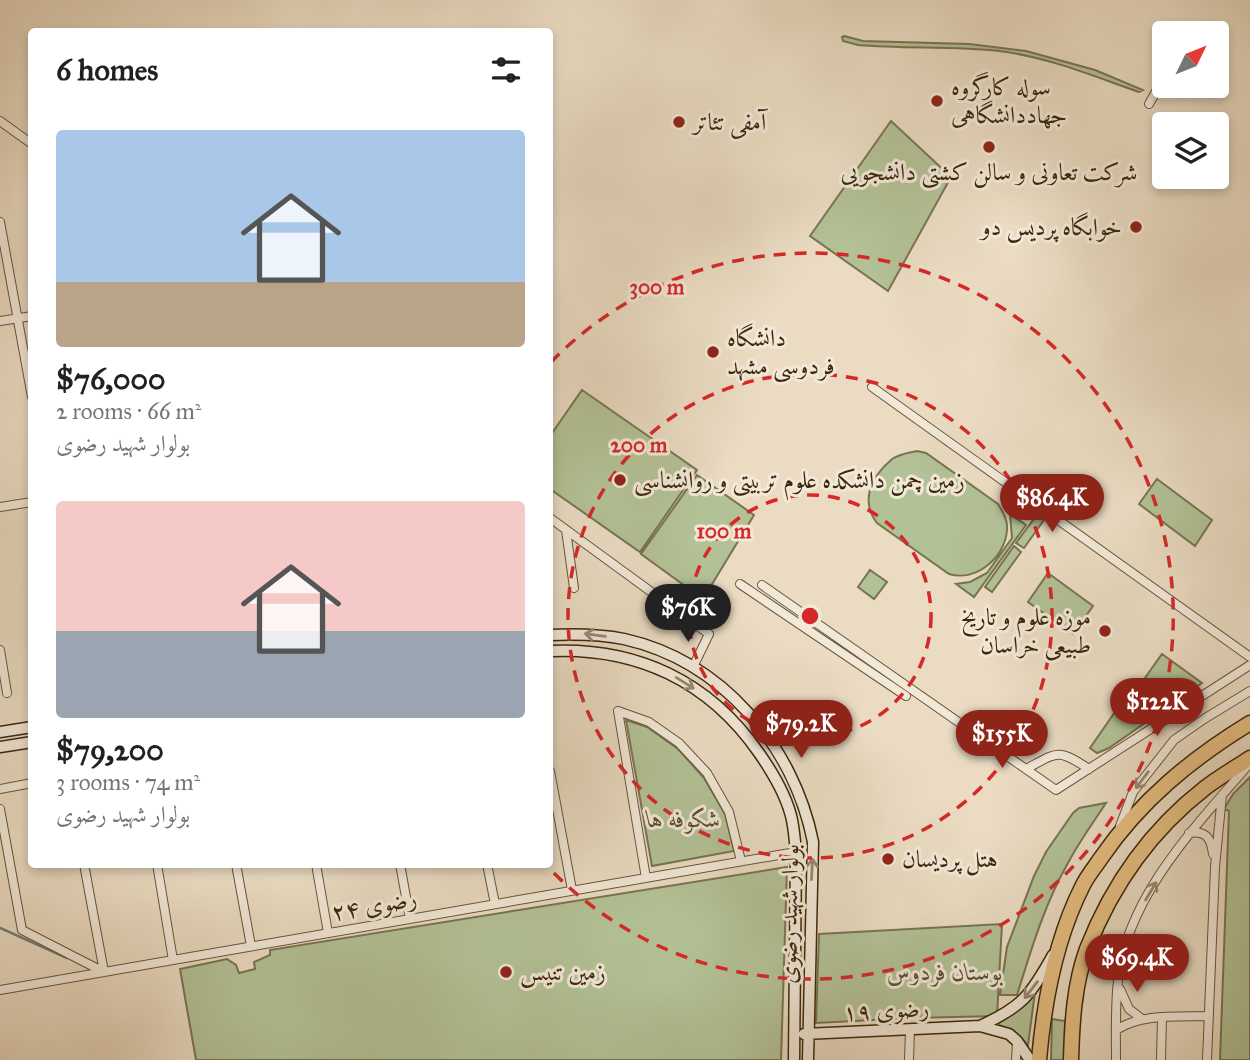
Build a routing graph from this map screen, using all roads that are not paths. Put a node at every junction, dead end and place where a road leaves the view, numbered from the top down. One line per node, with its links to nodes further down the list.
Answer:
1 (1152, 98): 2 (street)
2 (1149, 104)
3 (2, 124): 4 (street)
4 (28, 141)
5 (0, 222): 7 (street)
6 (28, 317): 7 (street)
7 (17, 318): 8 (street); 9 (street)
8 (0, 321)
9 (28, 376)
10 (872, 387): 21 (street)
11 (28, 503): 12 (street)
12 (0, 507)
13 (553, 520): 14 (street)
14 (566, 530): 17 (street); 23 (street)
15 (740, 584): 26 (street)
16 (762, 585): 33 (street)
17 (575, 588)
18 (553, 635): 23 (street, بولوار شهید رضوی, one-way to 18)
19 (0, 650): 25 (street)
20 (553, 651): 42 (street, بولوار شهید رضوی, one-way to 42)
21 (1250, 657)
22 (1250, 666): 34 (street)
23 (693, 667): 68 (street, بولوار شهید رضوی, one-way to 23)
24 (1250, 691): 40 (street, one-way to 40)
25 (7, 693)
26 (906, 696)
27 (1250, 723): 40 (highway)
28 (28, 728): 29 (street)
29 (0, 732)
30 (28, 743): 31 (street)
31 (0, 747)
32 (1250, 761): 38 (street); 77 (highway)
33 (1026, 769): 34 (street); 34 (street)
34 (1089, 769)
35 (28, 784): 37 (street)
36 (553, 787): 52 (street)
37 (0, 789)
38 (1222, 795): 41 (street); 44 (street)
39 (0, 809): 59 (street)
40 (1118, 833): 56 (highway)
41 (1189, 833): 44 (street); 60 (street, one-way to 41)
42 (796, 852): 43 (street, رضوی ۲۴); 69 (street, بولوار شهید رضوی)
43 (741, 861): 51 (street, رضوی ۲۴); 51 (street)
44 (1215, 867): 62 (street)
45 (85, 868): 59 (street)
46 (158, 868): 58 (street)
47 (237, 868): 57 (street)
48 (317, 868): 55 (street)
49 (401, 868): 54 (street)
50 (488, 868): 53 (street)
51 (646, 878): 52 (street, رضوی ۲۴)
52 (572, 890): 53 (street, رضوی ۲۴)
53 (495, 904): 54 (street, رضوی ۲۴)
54 (410, 919): 55 (street, رضوی ۲۴)
55 (328, 933): 57 (street, رضوی ۲۴)
56 (1064, 934): 65 (street, one-way to 65); 76 (highway)
57 (251, 946): 58 (street, رضوی ۲۴)
58 (173, 960): 59 (street, رضوی ۲۴)
59 (104, 972): 61 (street, رضوی ۲۴)
60 (1118, 978): 64 (street); 67 (street)
61 (0, 990)
62 (1208, 1016): 63 (street); 80 (street)
63 (1162, 1018): 64 (street); 79 (street)
64 (1142, 1019): 67 (street)
65 (980, 1026): 66 (street, رضوی ۱۹); 70 (street)
66 (910, 1030): 68 (street, رضوی ۱۹); 73 (street)
67 (1116, 1030): 78 (street)
68 (808, 1034): 69 (street, رضوی ۱۹); 72 (street, بولوار شهید رضوی)
69 (794, 1035): 71 (street, بولوار شهید رضوی)
70 (1017, 1041): 74 (street); 75 (street)
71 (794, 1060)
72 (808, 1060)
73 (909, 1060)
74 (1016, 1060)
75 (1030, 1060)
76 (1039, 1060)
77 (1071, 1060)
78 (1116, 1060)
79 (1161, 1060)
80 (1207, 1060)

